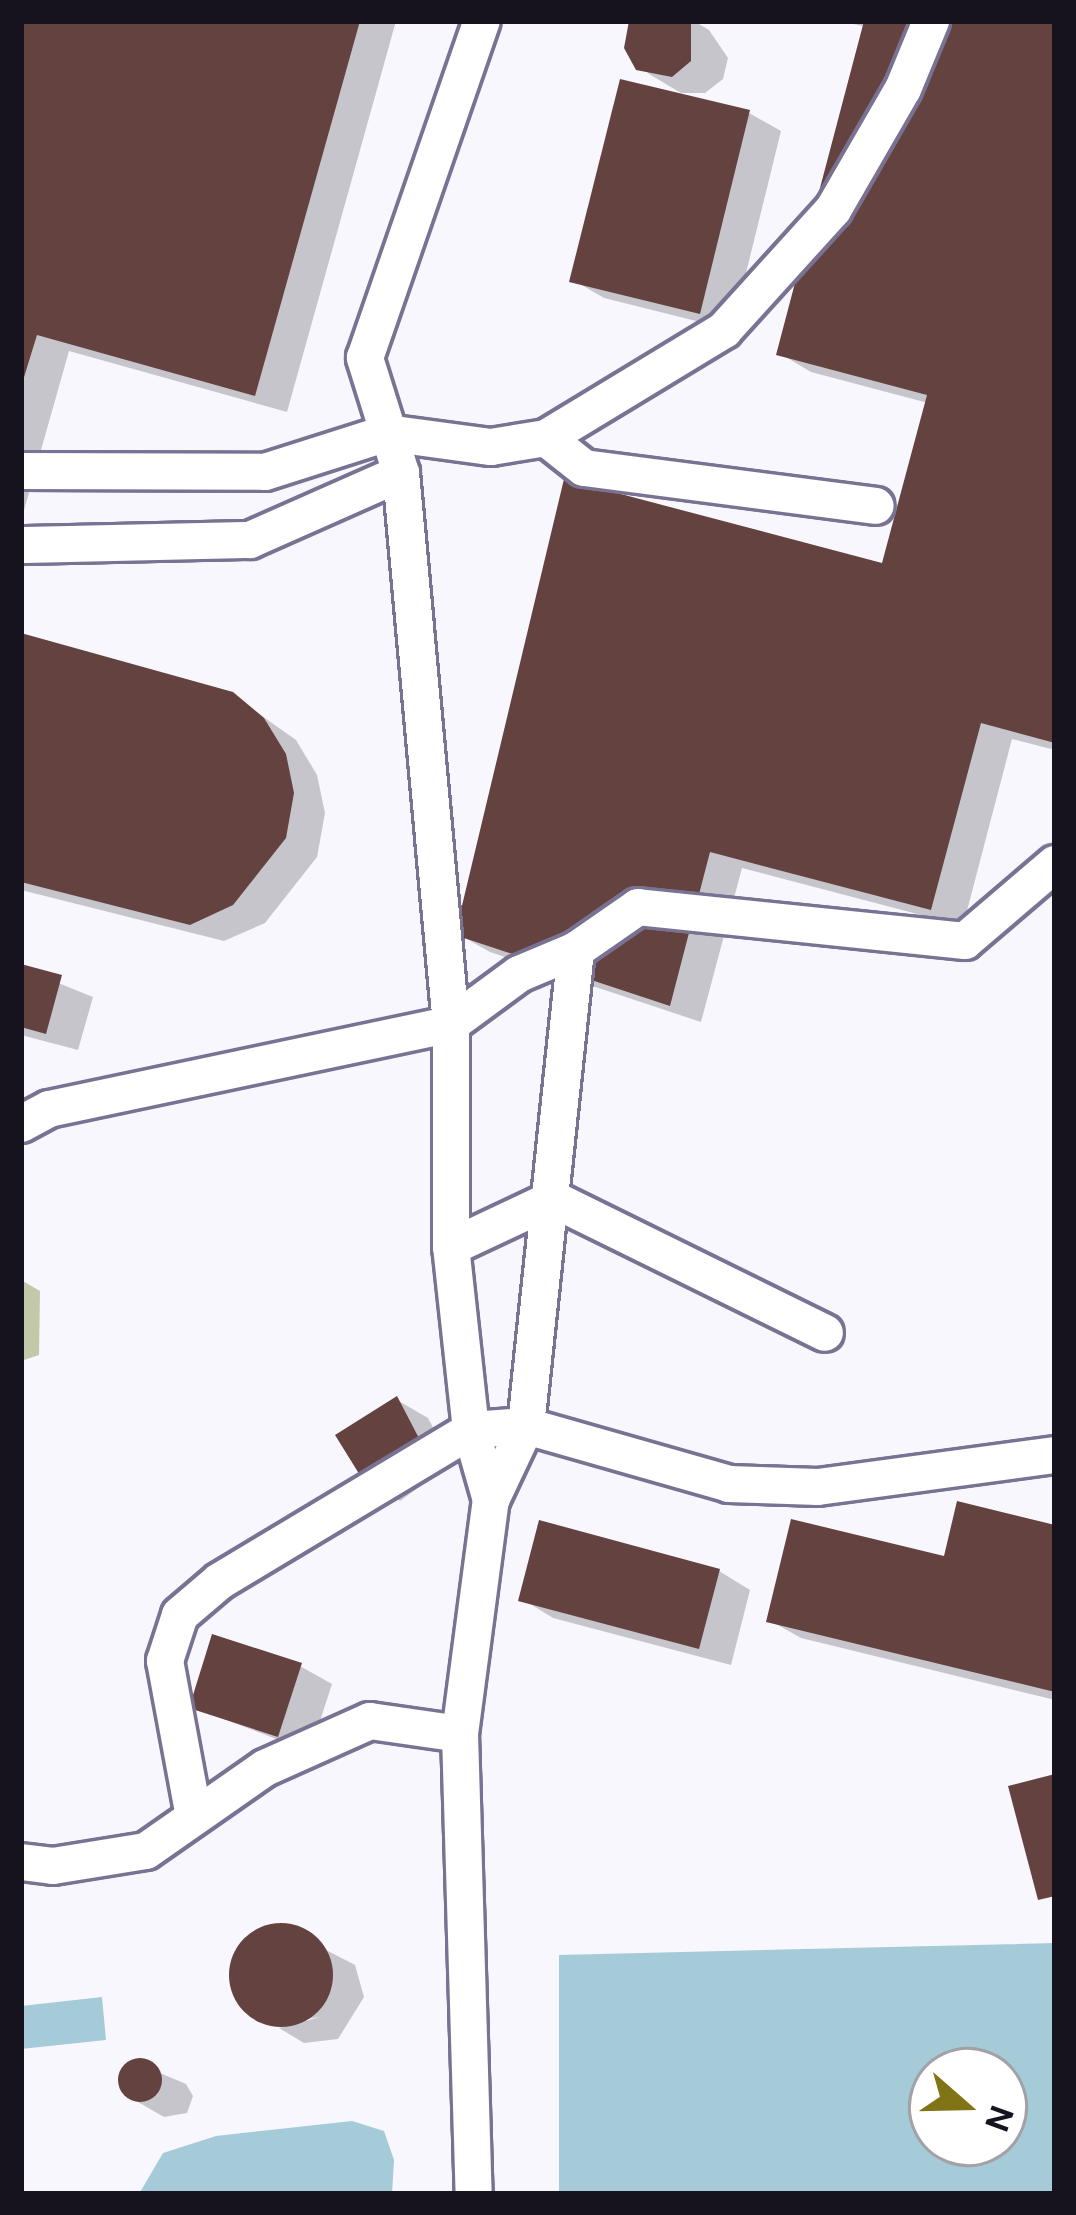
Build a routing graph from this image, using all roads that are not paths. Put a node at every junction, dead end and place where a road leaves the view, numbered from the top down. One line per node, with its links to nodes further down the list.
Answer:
1 (482, 21): 3 (lane)
2 (931, 21): 4 (lane)
3 (387, 433): 4 (lane); 5 (lane); 6 (lane)
4 (546, 438): 7 (lane)
5 (21, 471)
6 (401, 472): 8 (lane); 11 (lane)
7 (875, 506)
8 (21, 545)
9 (1055, 864): 10 (lane)
10 (576, 950): 11 (lane); 13 (lane)
11 (451, 1024): 12 (lane); 14 (lane)
12 (21, 1124)
13 (553, 1199): 14 (lane); 15 (lane); 16 (lane)
14 (451, 1247): 17 (lane)
15 (826, 1333)
16 (526, 1426): 17 (lane); 18 (lane); 19 (lane)
17 (471, 1430): 19 (lane); 21 (lane)
18 (1055, 1455)
19 (490, 1500): 20 (lane)
20 (460, 1734): 21 (lane); 23 (lane)
21 (194, 1817): 22 (lane)
22 (21, 1862)
23 (474, 2194)

